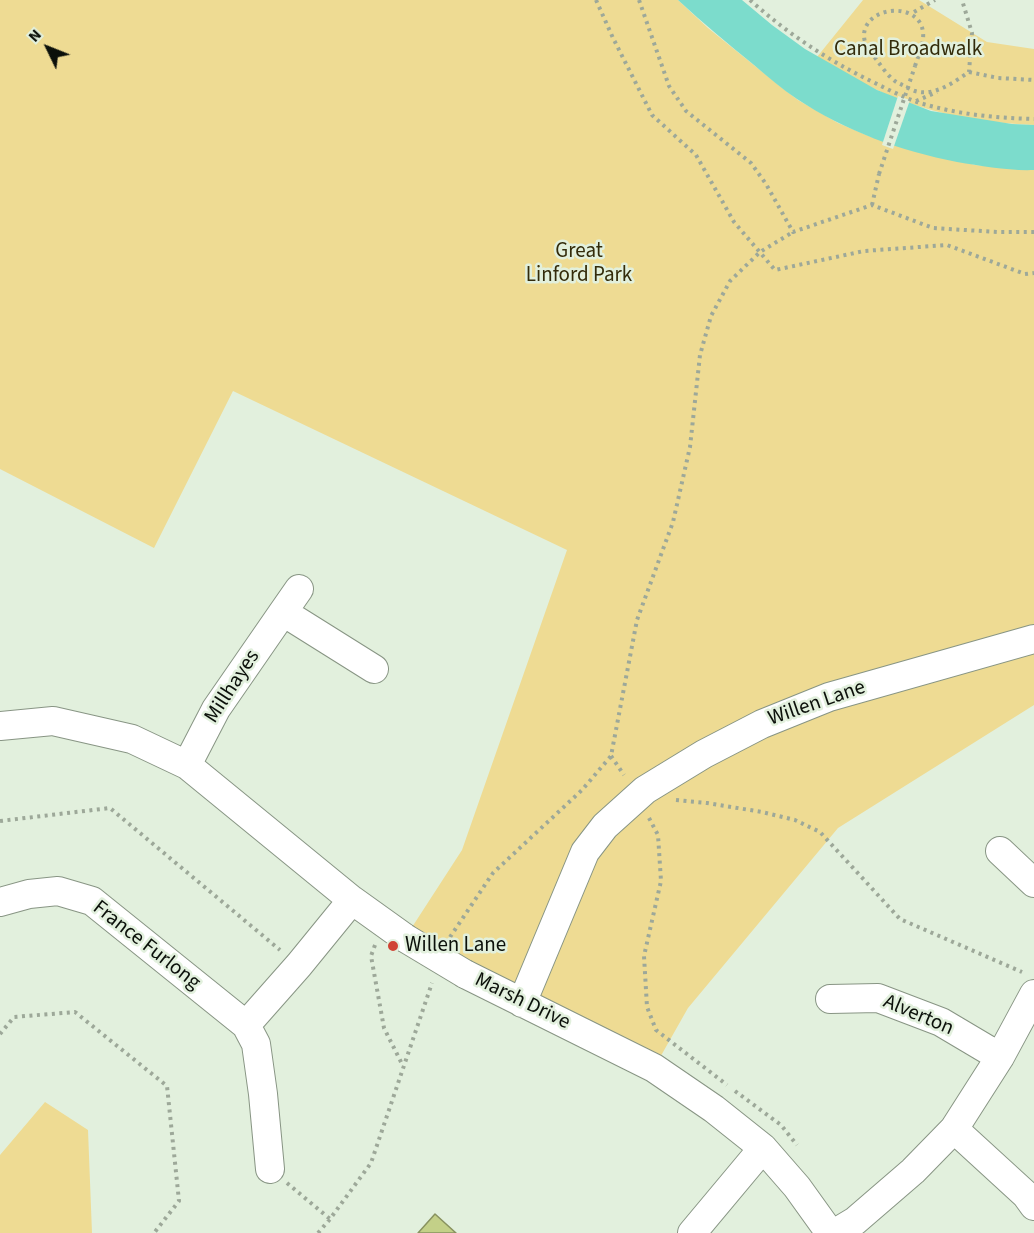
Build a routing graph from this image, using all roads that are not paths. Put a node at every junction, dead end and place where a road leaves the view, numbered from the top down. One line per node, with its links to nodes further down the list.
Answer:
1 (299, 589): 2 (street, Millhayes)
2 (283, 612): 4 (street); 6 (street, Millhayes)
3 (1034, 639): 13 (street, Willen Lane)
4 (374, 669)
5 (0, 726): 6 (street, Marsh Drive)
6 (188, 765): 9 (street, Marsh Drive)
7 (1000, 851): 8 (street)
8 (1034, 883)
9 (352, 900): 13 (street, Marsh Drive, bridge); 14 (street)
10 (0, 902): 14 (street, France Furlong)
11 (1029, 983): 15 (street)
12 (830, 999): 15 (street, Alverton)
13 (522, 1003): 17 (street, Marsh Drive)
14 (246, 1025): 18 (street, France Furlong)
15 (1000, 1057): 16 (street)
16 (954, 1129): 19 (street); 21 (street)
17 (763, 1148): 20 (street); 21 (street, Marsh Drive)
18 (270, 1168)
19 (1034, 1206)
20 (692, 1233)
21 (832, 1233)

